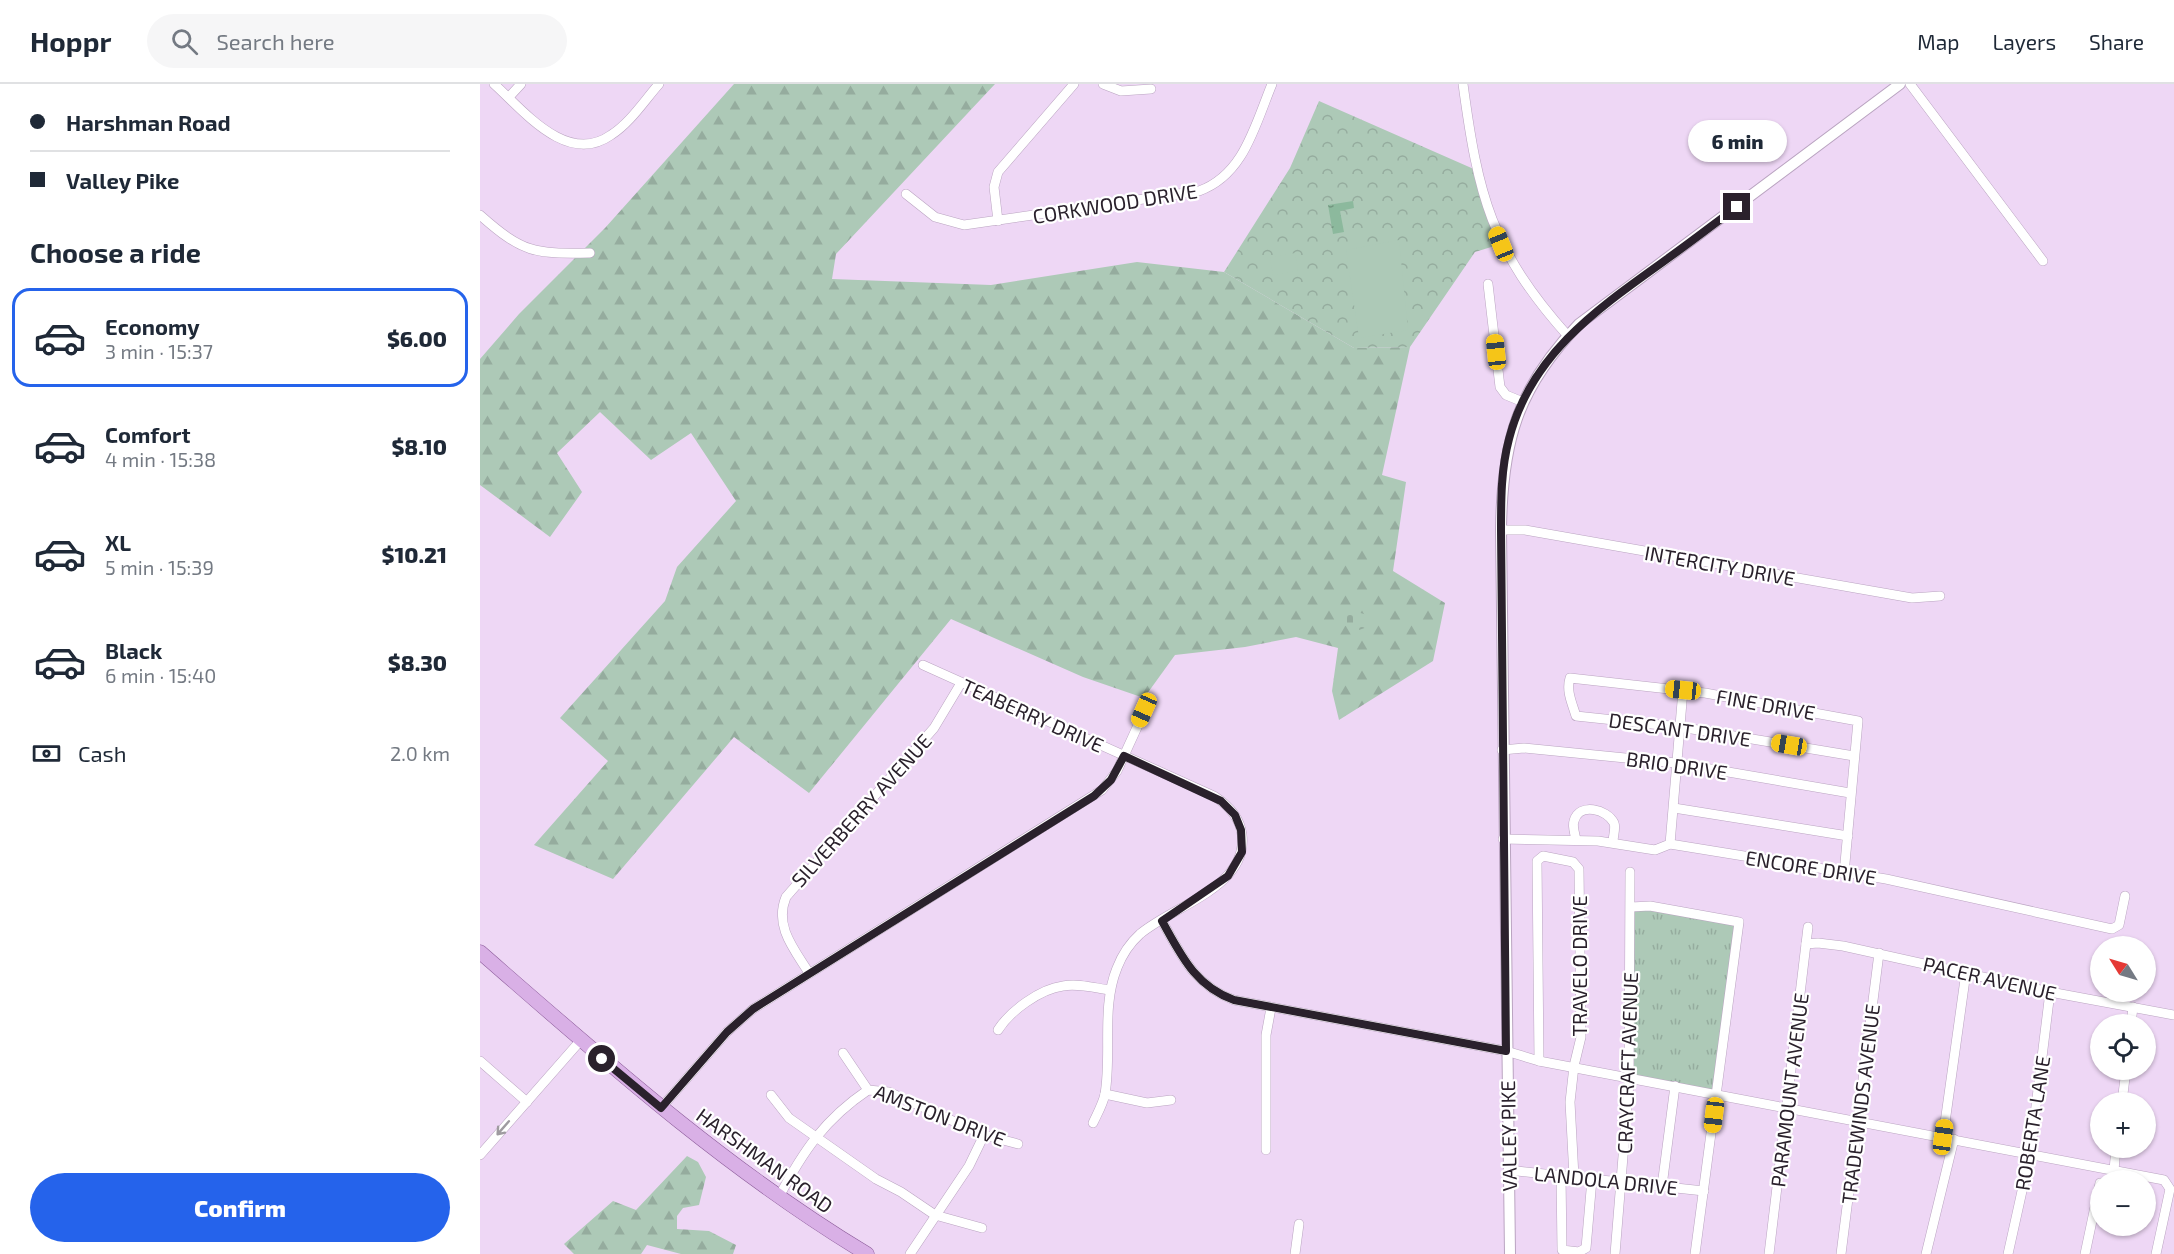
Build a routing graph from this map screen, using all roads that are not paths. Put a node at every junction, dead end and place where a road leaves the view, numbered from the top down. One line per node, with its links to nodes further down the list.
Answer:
1 (494, 84): 11 (street)
2 (521, 84): 11 (street)
3 (659, 84): 11 (street)
4 (1074, 84): 14 (street)
5 (1103, 84): 10 (street)
6 (1272, 84): 14 (street, CORKWOOD DRIVE)
7 (1463, 84): 18 (street)
8 (1900, 84): 18 (street, VALLEY PIKE)
9 (1910, 84): 16 (street)
10 (1151, 88)
11 (509, 98)
12 (906, 194): 14 (street, CORKWOOD DRIVE)
13 (480, 215): 15 (street)
14 (998, 221)
15 (590, 253)
16 (2043, 261)
17 (1488, 284): 19 (street)
18 (1568, 336): 19 (street, VALLEY PIKE)
19 (1523, 402): 20 (street, VALLEY PIKE)
20 (1501, 530): 21 (street, INTERCITY DRIVE); 28 (street, VALLEY PIKE)
21 (1940, 596)
22 (923, 665): 23 (street, TEABERRY DRIVE)
23 (962, 683): 29 (street, TEABERRY DRIVE); 49 (street, SILVERBERRY AVENUE)
24 (1683, 690): 26 (street, FINE DRIVE); 27 (street); 30 (street, FINE DRIVE)
25 (1144, 710): 29 (street)
26 (1576, 716): 27 (street, DESCANT DRIVE)
27 (1680, 727): 30 (street, DESCANT DRIVE); 31 (street)
28 (1502, 750): 31 (street, BRIO DRIVE); 35 (street, VALLEY PIKE)
29 (1124, 756): 43 (street, TEABERRY DRIVE); 49 (street)
30 (1854, 756): 32 (street)
31 (1676, 763): 32 (street, BRIO DRIVE); 33 (street)
32 (1850, 793): 34 (street)
33 (1674, 808): 34 (street); 38 (street)
34 (1848, 836): 40 (street)
35 (1503, 839): 36 (street, ENCORE DRIVE); 58 (street, VALLEY PIKE)
36 (1576, 840): 37 (street, ENCORE DRIVE); 37 (street)
37 (1612, 842): 38 (street, ENCORE DRIVE)
38 (1670, 844): 40 (street, ENCORE DRIVE)
39 (1630, 872): 42 (street, CRAYCRAFT AVENUE)
40 (1844, 874): 41 (street, ENCORE DRIVE)
41 (2125, 896)
42 (1631, 908): 63 (street, CRAYCRAFT AVENUE); 66 (street)
43 (1162, 921): 50 (street, TEABERRY DRIVE); 53 (street)
44 (1808, 927): 45 (street, PARAMOUNT AVENUE)
45 (1806, 944): 47 (street, PACER AVENUE); 71 (street, PARAMOUNT AVENUE)
46 (480, 952): 57 (main road, HARSHMAN ROAD)
47 (1879, 953): 48 (street, PACER AVENUE); 73 (street, TRADEWINDS AVENUE)
48 (1966, 972): 51 (street, PACER AVENUE); 77 (street)
49 (809, 973): 72 (street)
50 (1110, 990): 56 (street); 67 (street, TEABERRY DRIVE)
51 (2050, 992): 52 (street, PACER AVENUE); 82 (street, ROBERTA LANE)
52 (2133, 1007): 54 (street); 55 (street, PACER AVENUE)
53 (1271, 1008): 58 (street); 80 (street)
54 (2132, 1014)
55 (2174, 1015)
56 (998, 1030)
57 (581, 1040): 70 (street); 72 (main road, HARSHMAN ROAD)
58 (1506, 1051): 61 (street); 85 (street, VALLEY PIKE)
59 (843, 1053): 65 (street, AMSTON DRIVE)
60 (480, 1061): 70 (street)
61 (1539, 1061): 62 (street); 62 (street, TRAVELO DRIVE)
62 (1574, 1066): 63 (street); 88 (street, TRAVELO DRIVE)
63 (1628, 1077): 64 (street); 91 (street, CRAYCRAFT AVENUE)
64 (1675, 1086): 66 (street); 92 (street)
65 (868, 1090): 75 (street, AMSTON DRIVE); 76 (street)
66 (1717, 1093): 71 (street); 93 (street)
67 (1105, 1094): 69 (street); 74 (street, TEABERRY DRIVE)
68 (771, 1095): 76 (street)
69 (1171, 1100)
70 (526, 1102): 81 (street, one-way to 81)
71 (1787, 1107): 73 (street); 105 (street, PARAMOUNT AVENUE)
72 (661, 1108): 94 (main road, HARSHMAN ROAD)
73 (1858, 1121): 77 (street); 106 (street, TRADEWINDS AVENUE)
74 (1093, 1123)
75 (984, 1135): 79 (street, AMSTON DRIVE); 95 (street)
76 (815, 1136): 94 (street); 95 (street)
77 (1943, 1137): 78 (street)
78 (1954, 1139): 82 (street); 107 (street)
79 (1018, 1144)
80 (1266, 1150)
81 (480, 1155)
82 (2030, 1155): 84 (street); 108 (street, ROBERTA LANE)
83 (2115, 1158): 86 (street)
84 (2103, 1168): 86 (street)
85 (1508, 1170): 87 (street, LANDOLA DRIVE); 102 (street, VALLEY PIKE)
86 (2114, 1170)
87 (1561, 1175): 88 (street, LANDOLA DRIVE); 90 (street)
88 (1574, 1177): 90 (street, LANDOLA DRIVE)
89 (2156, 1178): 110 (street)
90 (1592, 1179): 91 (street, LANDOLA DRIVE)
91 (1622, 1181): 92 (street, LANDOLA DRIVE); 103 (street, CRAYCRAFT AVENUE)
92 (1662, 1186): 93 (street, LANDOLA DRIVE)
93 (1704, 1191): 104 (street)
94 (779, 1197): 99 (main road, HARSHMAN ROAD)
95 (935, 1215): 97 (street); 100 (street)
96 (1299, 1224): 101 (street)
97 (982, 1228)
98 (2090, 1230): 109 (street)
99 (867, 1254)
100 (909, 1254)
101 (1295, 1254)
102 (1510, 1254)
103 (1615, 1254)
104 (1695, 1254)
105 (1769, 1254)
106 (1841, 1254)
107 (1926, 1254)
108 (2008, 1254)
109 (2085, 1254)
110 (2156, 1254)

